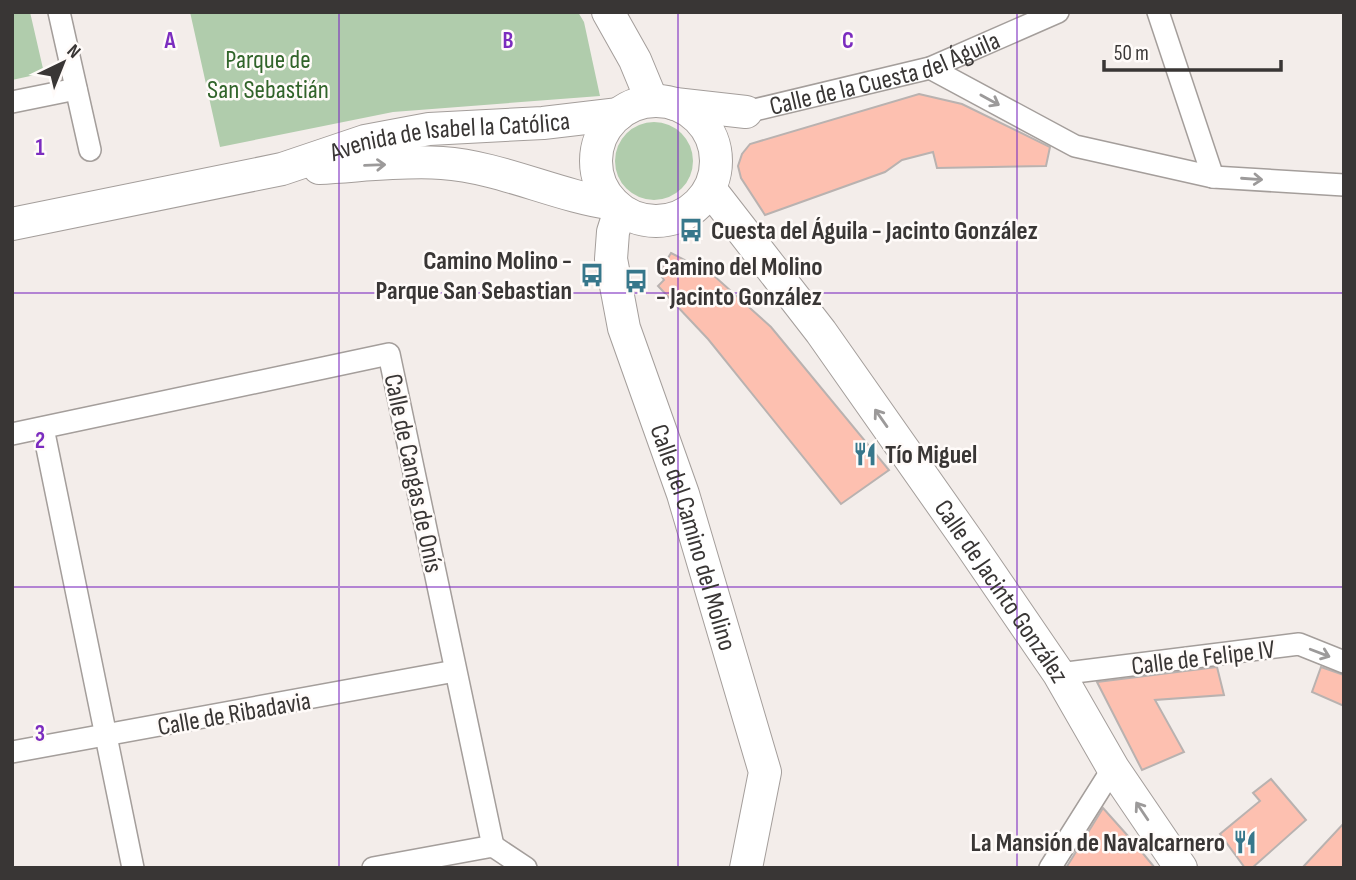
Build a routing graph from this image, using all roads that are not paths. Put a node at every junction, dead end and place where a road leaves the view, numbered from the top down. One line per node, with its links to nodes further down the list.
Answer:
1 (59, 12): 6 (street)
2 (608, 12): 8 (street)
3 (1058, 12): 5 (street, Calle de la Cuesta del Águila)
4 (1158, 12): 14 (street)
5 (930, 68): 9 (street, Calle de la Cuesta del Águila); 14 (street, one-way to 14)
6 (76, 89): 7 (street); 12 (street)
7 (12, 102)
8 (663, 102): 9 (street, Calle de la Cuesta del Águila); 10 (street); 11 (street)
9 (746, 112): 11 (street, Calle de la Cuesta del Águila)
10 (619, 114): 13 (street, Avenida de Isabel la Católica); 17 (street)
11 (716, 149): 16 (street)
12 (90, 150)
13 (282, 169): 17 (street, Avenida de Isabel la Católica, one-way to 17); 18 (street, Avenida de Isabel la Católica)
14 (1213, 177): 15 (street, one-way to 15)
15 (1344, 185)
16 (710, 189): 17 (street); 23 (street, Calle de Jacinto González, one-way to 16)
17 (617, 207): 31 (street, Calle del Camino del Molino)
18 (12, 224)
19 (43, 428): 20 (street, Calle de Cangas de Onís); 22 (street, Calle de Cangas de Onís); 24 (street)
20 (12, 434)
21 (1344, 662): 23 (street, Calle de Felipe IV, one-way to 21)
22 (455, 671): 24 (street, Calle de Ribadavia); 27 (street, Calle de Cangas de Onís)
23 (1059, 674): 26 (street, Calle de Jacinto González)
24 (107, 736): 25 (street, Calle de Ribadavia); 28 (street)
25 (12, 752)
26 (1113, 768): 32 (street); 33 (street, Calle de Jacinto González, one-way to 26)
27 (493, 846): 29 (street); 30 (street)
28 (133, 868)
29 (373, 868)
30 (526, 868)
31 (746, 868)
32 (1050, 868)
33 (1181, 868)

